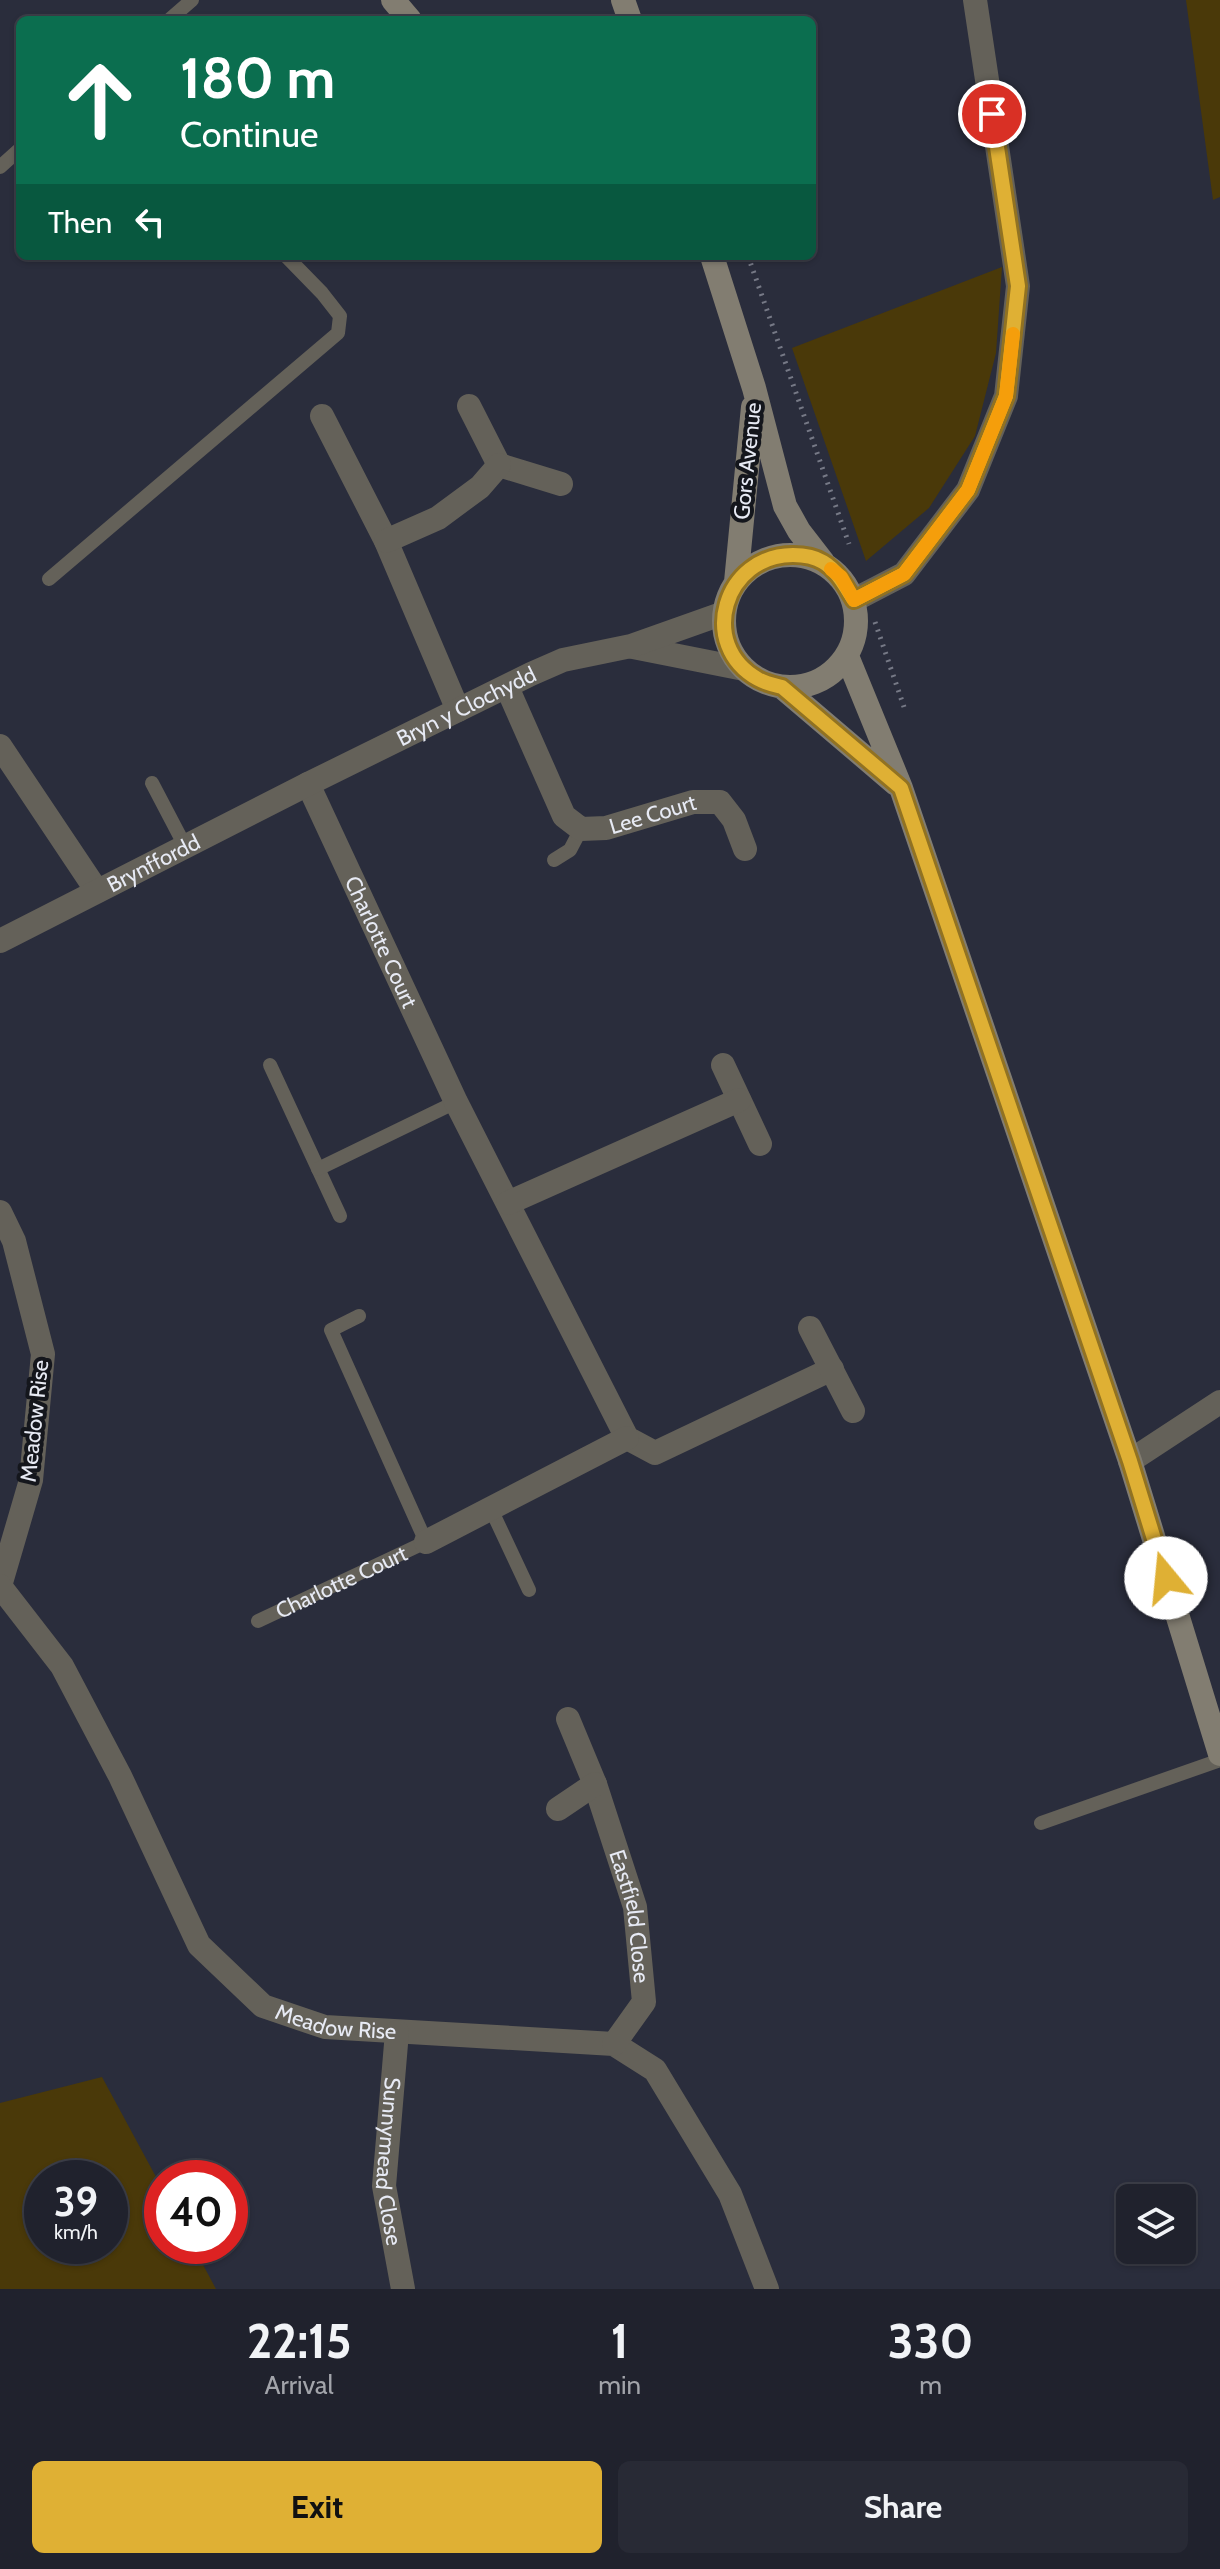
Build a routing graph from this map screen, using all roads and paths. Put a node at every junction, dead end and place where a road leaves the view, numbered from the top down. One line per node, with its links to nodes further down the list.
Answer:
1 (192, 0): 4 (lane)
2 (393, 0): 5 (street)
3 (975, 0): 19 (street)
4 (174, 16)
5 (407, 16)
6 (16, 153): 7 (lane)
7 (0, 167)
8 (290, 260): 17 (lane)
9 (713, 260): 10 (street, Gors Avenue)
10 (754, 388): 16 (street, Gors Avenue); 18 (street, Gors Avenue)
11 (469, 406): 13 (street)
12 (322, 417): 15 (street)
13 (499, 465): 14 (street); 15 (street)
14 (561, 484)
15 (386, 541): 26 (street)
16 (823, 562): 18 (street); 19 (street)
17 (49, 579)
18 (736, 582): 20 (street)
19 (854, 600): 22 (street)
20 (724, 613): 21 (street); 23 (street)
21 (631, 646): 23 (street); 24 (street, Bryn y Clochydd)
22 (847, 656): 25 (street); 30 (street)
23 (744, 669): 25 (street)
24 (507, 687): 26 (street, Bryn y Clochydd); 31 (street, Lee Court)
25 (782, 687): 30 (street)
26 (458, 710): 29 (street, Bryn y Clochydd)
27 (0, 746): 35 (street)
28 (152, 783): 32 (lane)
29 (308, 784): 32 (street, Brynffordd); 40 (street, Charlotte Court)
30 (901, 788): 52 (street)
31 (581, 829): 33 (street, Lee Court); 34 (lane, Lee Court)
32 (185, 846): 35 (street, Brynffordd)
33 (745, 849)
34 (554, 860)
35 (97, 891): 36 (street, Brynffordd)
36 (0, 941)
37 (270, 1065): 42 (lane)
38 (723, 1065): 39 (street)
39 (739, 1100): 41 (street); 43 (street)
40 (456, 1102): 42 (lane); 43 (street, Charlotte Court)
41 (760, 1144)
42 (318, 1169): 45 (lane)
43 (508, 1203): 51 (street, Charlotte Court)
44 (0, 1212): 55 (street, Meadow Rise)
45 (340, 1216)
46 (359, 1316): 54 (lane, Charlotte Court)
47 (810, 1328): 48 (street)
48 (832, 1369): 50 (street); 51 (street)
49 (1220, 1402): 52 (street)
50 (853, 1411)
51 (627, 1438): 53 (street, Charlotte Court)
52 (1130, 1461): 59 (street)
53 (491, 1509): 54 (street, Charlotte Court); 56 (lane)
54 (426, 1542): 57 (lane, Charlotte Court)
55 (0, 1586): 63 (street, Meadow Rise)
56 (529, 1590)
57 (258, 1621)
58 (568, 1719): 60 (street, Eastfield Close)
59 (1220, 1757): 62 (lane)
60 (595, 1784): 61 (street); 64 (street, Eastfield Close)
61 (558, 1809)
62 (1041, 1823)
63 (397, 2032): 64 (street, Meadow Rise); 65 (street, Sunnymead Close)
64 (614, 2044): 66 (street, Meadow Rise)
65 (403, 2289)
66 (767, 2289)

